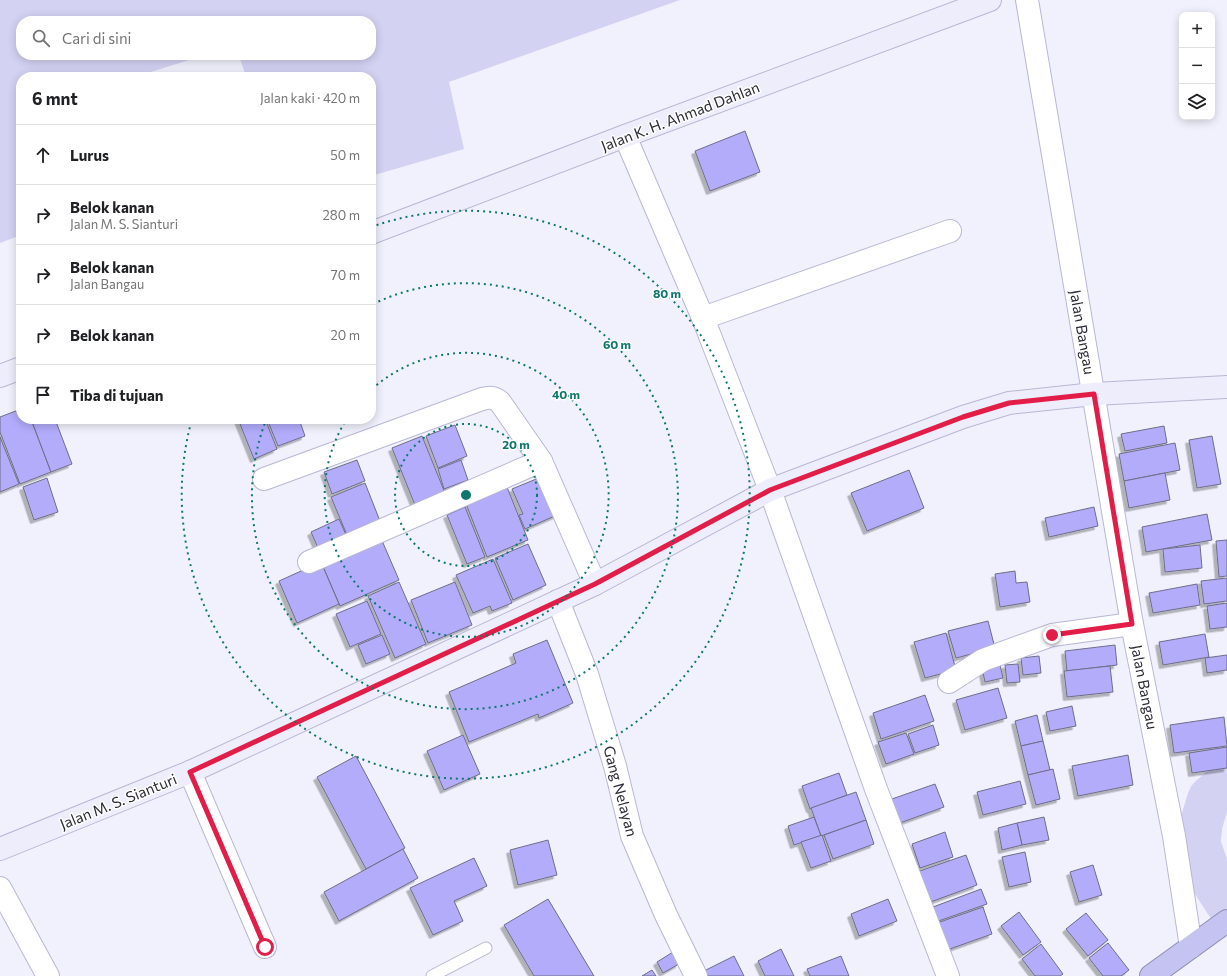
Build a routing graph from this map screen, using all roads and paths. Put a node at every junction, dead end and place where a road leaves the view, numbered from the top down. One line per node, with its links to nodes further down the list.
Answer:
1 (990, 0): 3 (street, Jalan K. H. Ahmad Dahlan)
2 (1026, 0): 10 (street, Jalan Bangau)
3 (625, 136): 5 (street, Jalan K. H. Ahmad Dahlan); 6 (street)
4 (950, 231): 6 (street)
5 (376, 232)
6 (703, 318): 13 (street)
7 (16, 370): 8 (street)
8 (0, 376)
9 (1227, 387): 10 (street, Jalan M. S. Sianturi)
10 (1094, 394): 13 (street, Jalan M. S. Sianturi); 17 (street, Jalan Bangau)
11 (541, 461): 12 (street); 14 (street); 15 (street)
12 (264, 479)
13 (770, 490): 15 (street, Jalan M. S. Sianturi); 29 (street)
14 (309, 562)
15 (595, 584): 16 (street, Jalan M. S. Sianturi)
16 (558, 601): 19 (street, Jalan M. S. Sianturi); 28 (street, Gang Nelayan)
17 (1132, 624): 18 (street); 24 (street, Jalan Bangau)
18 (949, 682)
19 (190, 772): 20 (street, Jalan M. S. Sianturi); 23 (street)
20 (0, 849)
21 (0, 888): 26 (street)
22 (1222, 925): 24 (highway)
23 (265, 947)
24 (1191, 947): 30 (highway)
25 (486, 948): 27 (lane)
26 (48, 976)
27 (432, 976)
28 (696, 976)
29 (948, 976)
30 (1151, 976)

